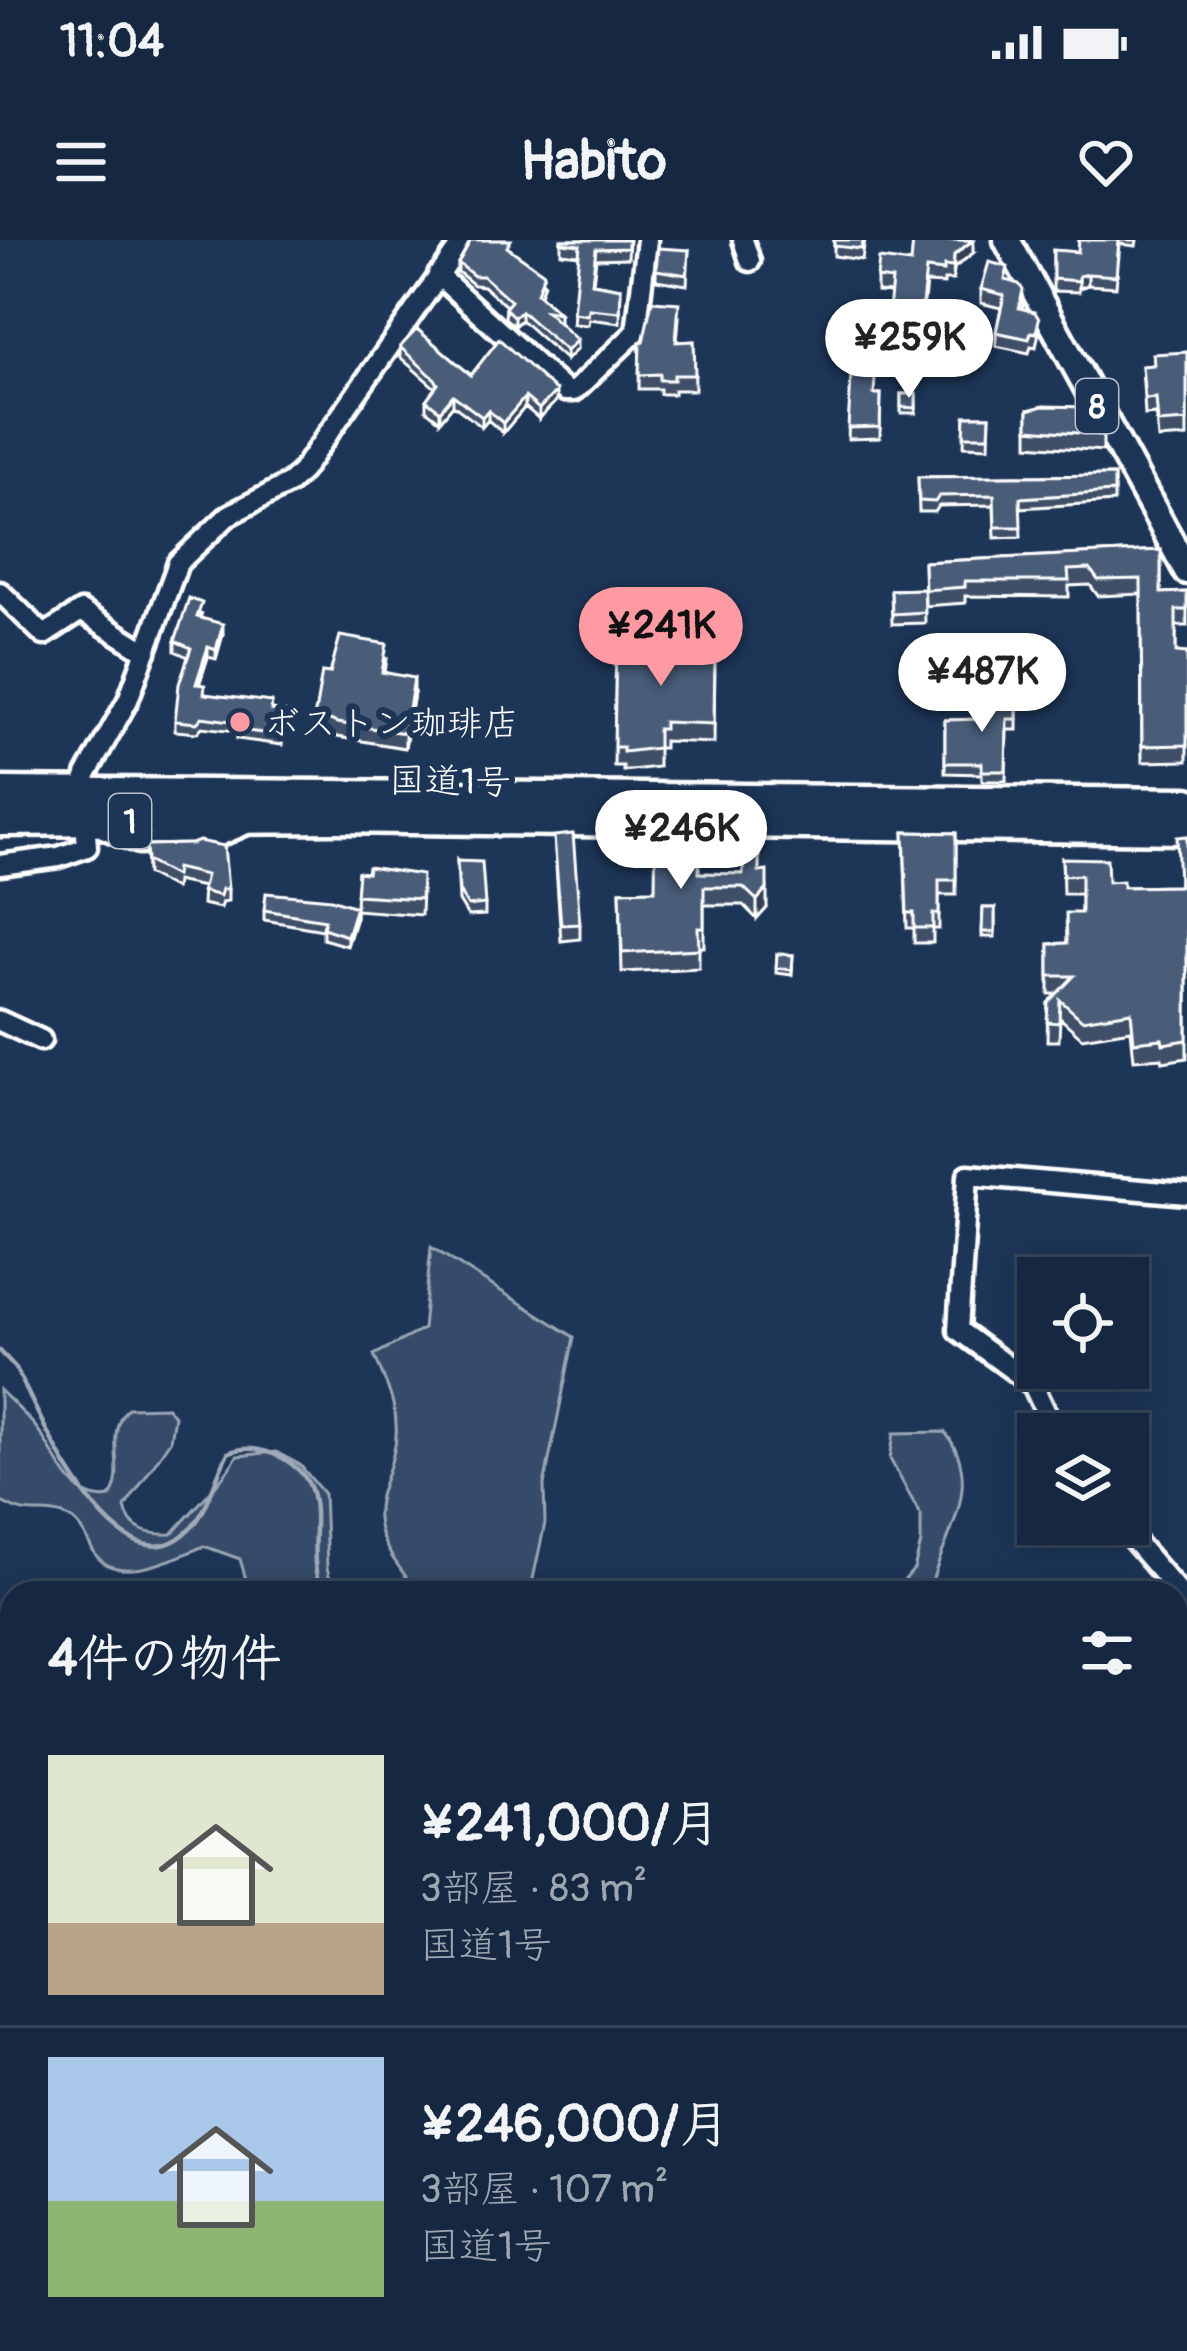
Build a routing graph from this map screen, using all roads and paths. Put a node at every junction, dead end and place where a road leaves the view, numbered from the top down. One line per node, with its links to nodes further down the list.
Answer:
1 (464, 240): 6 (street)
2 (647, 240): 6 (street)
3 (743, 240): 5 (street)
4 (1007, 240): 7 (main road, 8)
5 (750, 261)
6 (438, 275): 9 (street)
7 (1187, 571)
8 (0, 592): 9 (street)
9 (146, 652): 16 (street)
10 (0, 793): 16 (highway, 国道1号 / 1)
11 (1187, 804): 13 (highway, 国道1号 / 1)
12 (638, 811): 13 (highway, 国道1号 / 1); 14 (highway, 国道1号 / 1); 16 (highway, 国道1号 / 1)
13 (1035, 815): 17 (highway, 国道1号 / 1)
14 (260, 819): 16 (highway, 国道1号 / 1); 16 (street)
15 (0, 820): 16 (highway, 国道1号 / 1)
16 (84, 821): 18 (street)
17 (1187, 828)
18 (0, 865)
19 (0, 1022): 20 (street)
20 (40, 1040)
21 (1187, 1194): 22 (street)
22 (1047, 1413)
23 (1138, 1545): 24 (street)
24 (1169, 1581)

